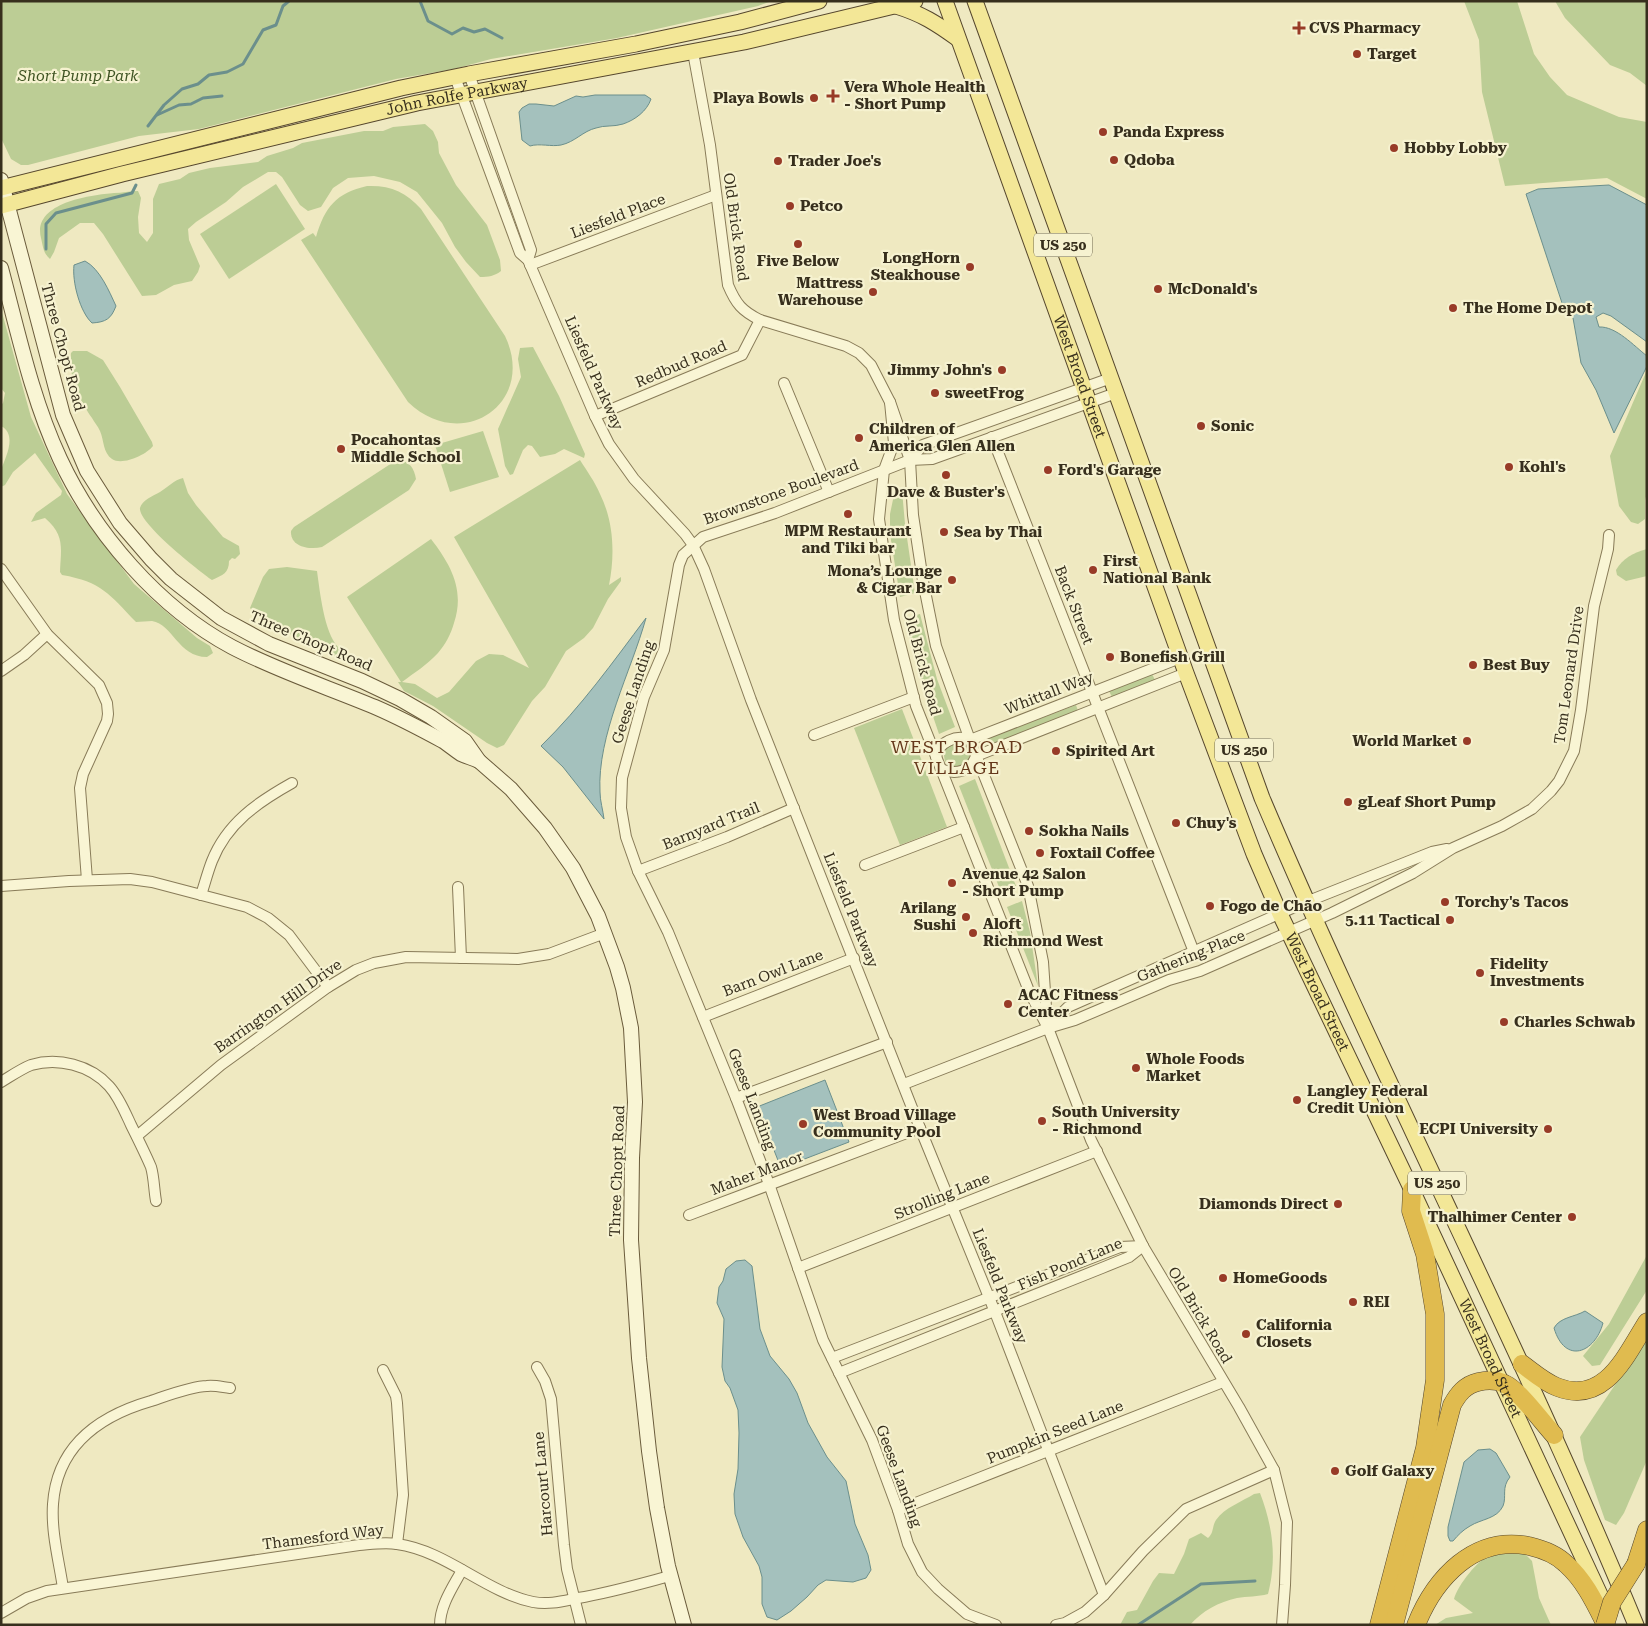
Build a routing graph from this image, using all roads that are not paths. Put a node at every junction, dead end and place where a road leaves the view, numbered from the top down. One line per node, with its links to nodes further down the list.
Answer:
1 (819, 1): 8 (main road, John Rolfe Parkway)
2 (914, 1): 5 (main road, John Rolfe Parkway)
3 (945, 1): 6 (main road, West Broad Street / US 250)
4 (975, 1): 16 (main road, West Broad Street / US 250)
5 (896, 6): 6 (main road); 7 (main road, John Rolfe Parkway)
6 (958, 39): 18 (main road, West Broad Street / US 250)
7 (693, 52): 9 (main road, John Rolfe Parkway); 11 (street, Old Brick Road)
8 (462, 75): 9 (street, Liesfeld Parkway); 10 (main road, John Rolfe Parkway)
9 (468, 93): 12 (main road, John Rolfe Parkway); 13 (street, Liesfeld Parkway)
10 (2, 185): 12 (main road, Three Chopt Road)
11 (716, 195): 13 (street, Liesfeld Place); 15 (street, Old Brick Road)
12 (5, 205): 41 (main road, Three Chopt Road)
13 (529, 262): 22 (street, Liesfeld Parkway)
14 (1, 268): 41 (main road, Three Chopt Road)
15 (760, 320): 20 (street, Old Brick Road); 22 (street, Redbud Road)
16 (1111, 378): 18 (street, Brownstone Boulevard); 19 (main road, West Broad Street / US 250)
17 (784, 383): 26 (street)
18 (1083, 388): 21 (main road, West Broad Street / US 250); 24 (street, Brownstone Boulevard)
19 (1116, 393): 21 (street, Brownstone Boulevard); 53 (main road, West Broad Street / US 250)
20 (890, 402): 24 (street, Old Brick Road); 25 (street, Old Brick Road)
21 (1089, 403): 23 (street, Brownstone Boulevard); 31 (main road, West Broad Street / US 250)
22 (595, 416): 28 (street, Liesfeld Parkway)
23 (992, 437): 24 (street, Brownstone Boulevard); 34 (street, Back Street)
24 (910, 460): 25 (street, Brownstone Boulevard); 38 (street, Old Brick Road)
25 (884, 470): 26 (street, Brownstone Boulevard); 35 (street, Old Brick Road)
26 (829, 492): 28 (street, Brownstone Boulevard)
27 (1609, 534): 46 (street, Tom Leonard Drive)
28 (693, 545): 44 (street, Liesfeld Parkway); 48 (street, Geese Landing)
29 (1, 569): 30 (street)
30 (47, 634): 32 (street); 49 (street)
31 (1180, 658): 33 (main road, West Broad Street / US 250); 34 (street, Whittall Way)
32 (1, 671)
33 (1186, 674): 36 (street, Whittall Way); 54 (main road, West Broad Street / US 250)
34 (1092, 693): 36 (street, Back Street); 38 (street, Whittall Way)
35 (914, 697): 37 (street); 40 (street, Old Brick Road)
36 (1098, 707): 39 (street, Whittall Way); 58 (street, Back Street)
37 (814, 735)
38 (970, 740): 39 (street, Old Brick Road); 40 (street, Whittall Way)
39 (976, 756): 42 (street, Whittall Way); 63 (street, Old Brick Road)
40 (936, 757): 42 (street, Old Brick Road)
41 (479, 760): 57 (main road, Three Chopt Road)
42 (941, 769): 45 (street, Old Brick Road)
43 (292, 783): 52 (street)
44 (794, 808): 48 (street, Barnyard Trail); 60 (street, Liesfeld Parkway)
45 (964, 827): 47 (street); 63 (street, Old Brick Road)
46 (1452, 848): 53 (street, Tom Leonard Drive); 55 (street, Tom Leonard Drive)
47 (866, 865)
48 (638, 871): 62 (street, Geese Landing)
49 (86, 880): 50 (street); 52 (street)
50 (1, 886)
51 (458, 887): 59 (street)
52 (201, 894): 61 (street)
53 (1306, 902): 54 (street, Tom Leonard Drive); 55 (main road, West Broad Street / US 250)
54 (1280, 914): 56 (main road, West Broad Street / US 250); 58 (street, Gathering Place)
55 (1315, 921): 56 (street, Tom Leonard Drive); 82 (main road, West Broad Street / US 250)
56 (1289, 932): 63 (street, Gathering Place); 72 (main road, West Broad Street / US 250)
57 (605, 933): 59 (street, Barrington Hill Drive); 97 (main road, Three Chopt Road)
58 (1194, 952): 63 (street, Gathering Place)
59 (460, 958): 61 (street, Barrington Hill Drive)
60 (854, 958): 62 (street, Barn Owl Lane); 64 (street, Liesfeld Parkway)
61 (328, 987): 69 (street, Barrington Hill Drive)
62 (703, 1017): 67 (street, Geese Landing)
63 (1048, 1028): 66 (street, Gathering Place); 70 (street, Old Brick Road)
64 (887, 1042): 66 (street, Liesfeld Parkway); 67 (street)
65 (1, 1082): 69 (street)
66 (904, 1084): 68 (street, Liesfeld Parkway)
67 (736, 1098): 71 (street, Geese Landing)
68 (920, 1128): 71 (street, Maher Manor); 74 (street, Liesfeld Parkway)
69 (137, 1136): 73 (street)
70 (1097, 1151): 74 (street, Strolling Lane); 76 (street, Old Brick Road)
71 (769, 1184): 75 (street, Maher Manor); 77 (street, Geese Landing)
72 (1412, 1190): 87 (main road, West Broad Street / US 250); 108 (highway)
73 (156, 1201)
74 (954, 1208): 77 (street, Strolling Lane); 78 (street, Liesfeld Parkway)
75 (690, 1215)
76 (1142, 1246): 78 (street, Fish Pond Lane); 79 (street, Fish Pond Lane); 86 (street, Old Brick Road)
77 (798, 1268): 81 (street, Geese Landing)
78 (989, 1298): 79 (street, Liesfeld Parkway); 81 (street, Fish Pond Lane)
79 (995, 1312): 85 (street, Fish Pond Lane); 90 (street, Liesfeld Parkway)
80 (1647, 1322): 82 (highway)
81 (832, 1358): 85 (street, Geese Landing)
82 (1522, 1364): 89 (main road, West Broad Street / US 250)
83 (537, 1367): 100 (street, Harcourt Lane)
84 (383, 1370): 94 (street)
85 (839, 1373): 92 (street, Geese Landing)
86 (1223, 1382): 90 (street, Pumpkin Seed Lane); 91 (street, Old Brick Road)
87 (1501, 1382): 89 (highway); 109 (highway); 112 (main road, West Broad Street / US 250)
88 (230, 1388): 98 (street)
89 (1554, 1435): 113 (main road, West Broad Street / US 250)
90 (1048, 1452): 92 (street, Pumpkin Seed Lane); 99 (street, Liesfeld Parkway)
91 (1274, 1470): 99 (street); 107 (street, Old Brick Road)
92 (898, 1510): 105 (street, Geese Landing)
93 (1646, 1532): 95 (highway)
94 (398, 1544): 96 (street, Thamesford Way); 98 (street, Thamesford Way)
95 (1636, 1564): 111 (highway, bridge); 112 (highway, bridge)
96 (462, 1570): 100 (street, Thamesford Way); 102 (street)
97 (670, 1576): 100 (street, Thamesford Way); 104 (main road, Three Chopt Road)
98 (63, 1588): 101 (street, Thamesford Way)
99 (1104, 1595): 106 (street)
100 (574, 1599): 103 (street, Harcourt Lane)
101 (1, 1613)
102 (440, 1625)
103 (580, 1625)
104 (684, 1625)
105 (996, 1625)
106 (1056, 1625)
107 (1282, 1625)
108 (1379, 1625)
109 (1394, 1625)
110 (1416, 1625): 111 (highway)
111 (1605, 1625)
112 (1614, 1625)
113 (1636, 1625)

